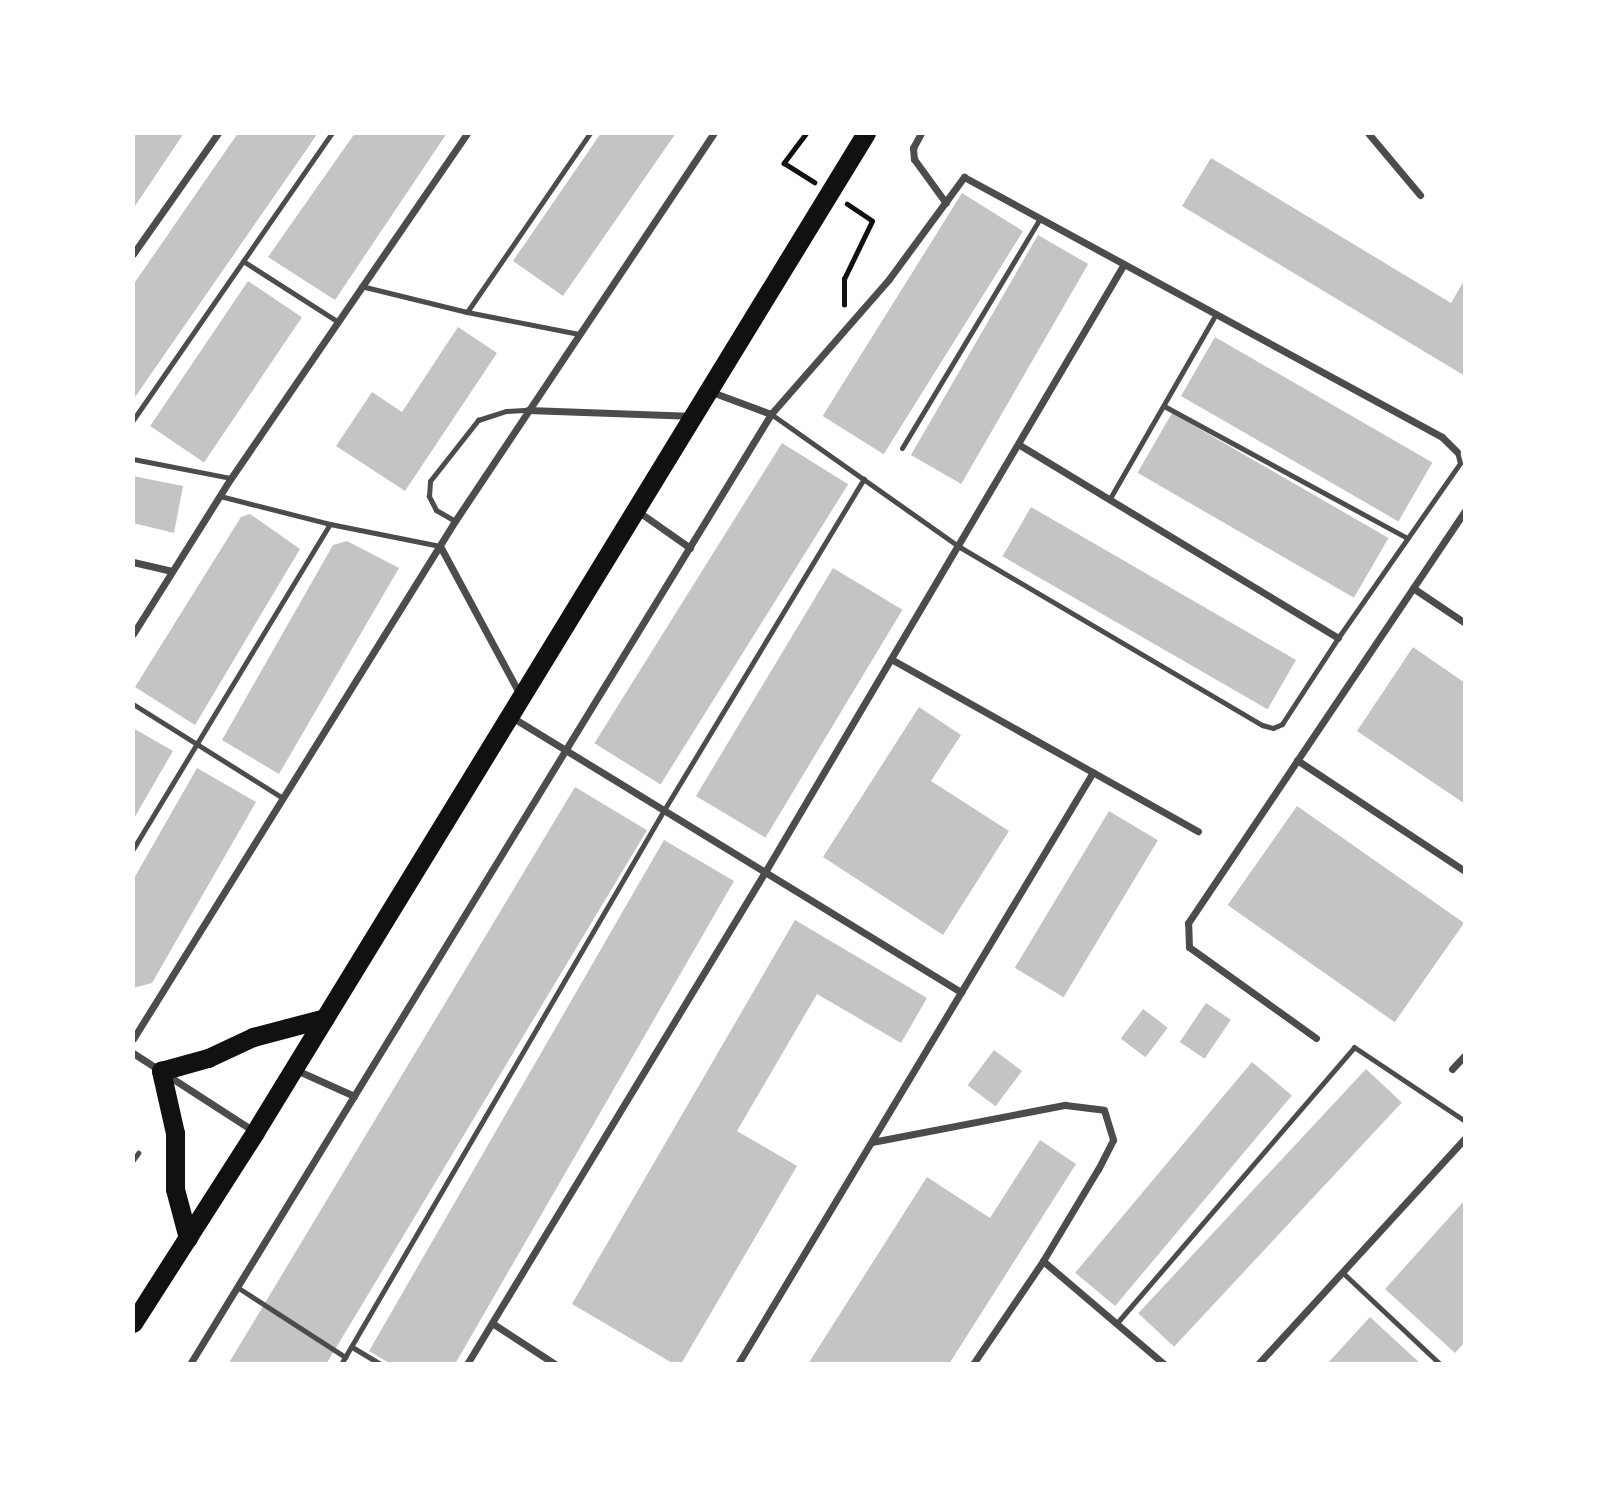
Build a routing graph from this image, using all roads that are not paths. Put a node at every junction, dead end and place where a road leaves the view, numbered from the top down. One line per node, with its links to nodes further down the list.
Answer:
1 (218, 133): 12 (street)
2 (332, 133): 13 (lane)
3 (467, 133): 15 (street)
4 (590, 133): 16 (lane)
5 (714, 133): 19 (street)
6 (866, 133): 20 (highway)
7 (921, 133): 10 (street)
8 (1368, 133): 9 (street)
9 (1420, 195)
10 (946, 203): 11 (street); 23 (street)
11 (1040, 218): 14 (street); 27 (lane)
12 (133, 254)
13 (243, 261): 18 (lane); 25 (lane)
14 (1124, 264): 17 (street); 26 (street)
15 (361, 286): 16 (lane); 18 (street)
16 (467, 312): 19 (lane)
17 (1216, 314): 21 (lane); 28 (street)
18 (337, 321): 30 (street)
19 (579, 334): 22 (street)
20 (709, 391): 23 (street); 24 (highway)
21 (1164, 406): 33 (lane); 38 (lane)
22 (528, 410): 24 (street); 36 (street); 36 (lane)
23 (771, 414): 31 (lane); 41 (street)
24 (693, 416): 34 (highway)
25 (133, 420)
26 (1018, 444): 33 (street); 40 (street)
27 (902, 448)
28 (1457, 452): 38 (lane)
29 (133, 458): 30 (lane)
30 (231, 478): 32 (street)
31 (864, 479): 40 (lane); 57 (lane)
32 (220, 496): 37 (lane); 43 (street)
33 (1109, 500): 47 (street)
34 (636, 510): 41 (street); 49 (highway)
35 (1465, 512): 44 (street)
36 (455, 521): 39 (street)
37 (330, 524): 39 (lane); 52 (lane)
38 (1407, 538): 47 (lane)
39 (440, 546): 49 (street); 56 (street)
40 (958, 546): 47 (lane); 48 (street)
41 (690, 548): 53 (street)
42 (133, 562): 43 (street)
43 (172, 571): 46 (street)
44 (1413, 588): 45 (street); 54 (street)
45 (1465, 623)
46 (133, 634)
47 (1338, 638)
48 (891, 659): 55 (street); 61 (street)
49 (522, 697): 51 (highway)
50 (133, 704): 52 (lane)
51 (510, 716): 53 (street); 63 (highway)
52 (197, 744): 56 (lane); 59 (lane)
53 (566, 750): 57 (street); 71 (street)
54 (1297, 761): 60 (street); 64 (street)
55 (1093, 772): 58 (street); 62 (street)
56 (283, 799): 65 (street)
57 (664, 810): 61 (street); 85 (lane)
58 (1198, 831)
59 (133, 849)
60 (1465, 871)
61 (765, 872): 62 (street); 83 (street)
62 (961, 992): 75 (street)
63 (325, 1018): 68 (highway); 70 (highway)
64 (1316, 1038)
65 (133, 1040)
66 (133, 1053): 70 (street)
67 (1465, 1055): 69 (street)
68 (294, 1069): 71 (street); 73 (highway)
69 (1452, 1069)
70 (161, 1071): 73 (street); 78 (highway)
71 (354, 1097): 81 (street)
72 (1465, 1121): 84 (lane)
73 (256, 1132): 78 (highway)
74 (1465, 1138): 80 (street)
75 (872, 1142): 79 (street); 92 (street)
76 (138, 1153): 77 (lane)
77 (133, 1160)
78 (188, 1238): 82 (highway)
79 (1043, 1261): 84 (street); 93 (street)
80 (1342, 1272): 95 (street); 96 (lane)
81 (237, 1287): 86 (lane); 87 (street)
82 (133, 1323)
83 (492, 1323): 90 (street); 91 (street)
84 (1116, 1324): 94 (street)
85 (352, 1347): 86 (lane); 89 (lane)
86 (345, 1357): 88 (lane)
87 (190, 1364)
88 (341, 1364)
89 (380, 1364)
90 (467, 1364)
91 (555, 1364)
92 (738, 1364)
93 (973, 1364)
94 (1164, 1364)
95 (1258, 1364)
96 (1440, 1364)

